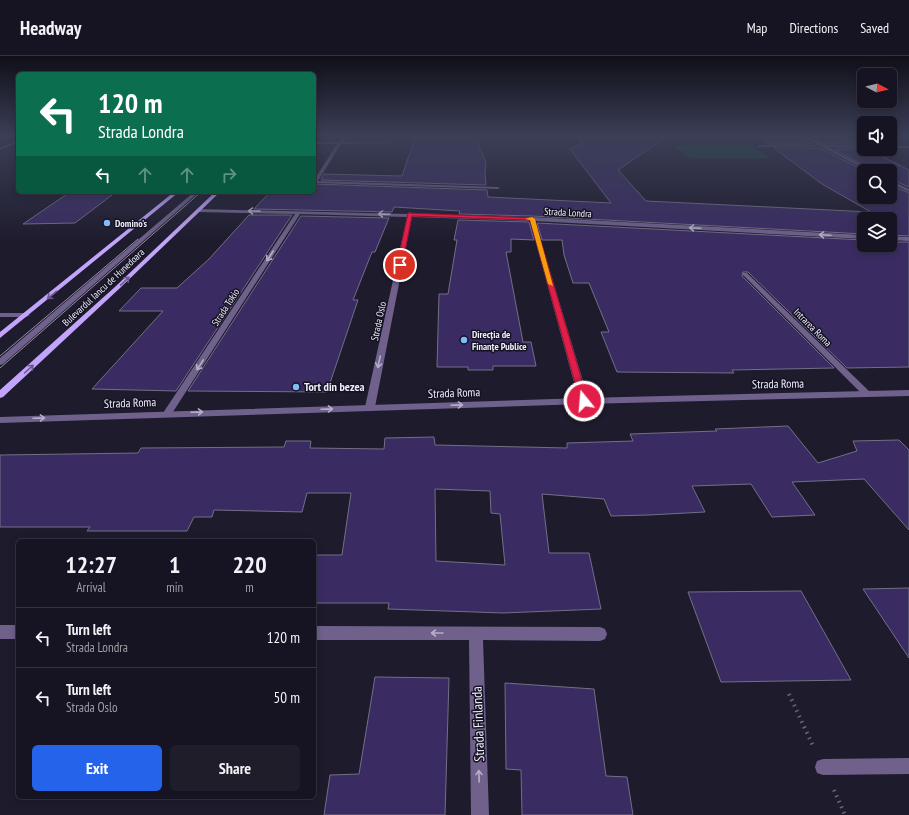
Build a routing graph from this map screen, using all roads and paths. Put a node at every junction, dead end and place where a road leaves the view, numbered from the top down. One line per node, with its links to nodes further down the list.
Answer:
1 (322, 170): 2 (street)
2 (316, 179)
3 (316, 182): 5 (street)
4 (897, 184): 6 (street)
5 (498, 188)
6 (909, 190)
7 (176, 194): 19 (main road, Bulevardul Iancu de Hunedoara, one-way to 19)
8 (195, 194): 21 (street, Bulevardul Iancu de Hunedoara)
9 (216, 194): 10 (main road, Bulevardul Iancu de Hunedoara)
10 (199, 210): 11 (street, Strada Londra, one-way to 10); 24 (main road, Bulevardul Iancu de Hunedoara, one-way to 10)
11 (299, 212): 12 (street, Strada Londra, one-way to 11); 27 (street, Strada Tokio, one-way to 27)
12 (410, 214): 13 (street, Strada Londra); 26 (street, Strada Oslo, one-way to 26)
13 (532, 219): 14 (street, Strada Londra, one-way to 13); 25 (street)
14 (857, 237)
15 (897, 238): 16 (street)
16 (909, 239)
17 (745, 274): 23 (street, Intrarea Roma)
18 (0, 315): 19 (street)
19 (26, 315): 20 (main road, Bulevardul Iancu de Hunedoara)
20 (0, 336)
21 (0, 362)
22 (909, 393): 23 (street, Strada Roma)
23 (867, 394): 25 (street, Strada Roma)
24 (0, 395)
25 (584, 401): 26 (street, Strada Roma, one-way to 25)
26 (370, 407): 27 (street, Strada Roma, one-way to 26)
27 (168, 413): 28 (street, Strada Roma, one-way to 27)
28 (0, 420)
29 (0, 632): 30 (street)
30 (16, 632)
31 (316, 633): 32 (street, one-way to 31)
32 (476, 633): 33 (street); 36 (street, Strada Finlanda, one-way to 32)
33 (600, 634)
34 (909, 766): 35 (street)
35 (823, 767)
36 (480, 815)

